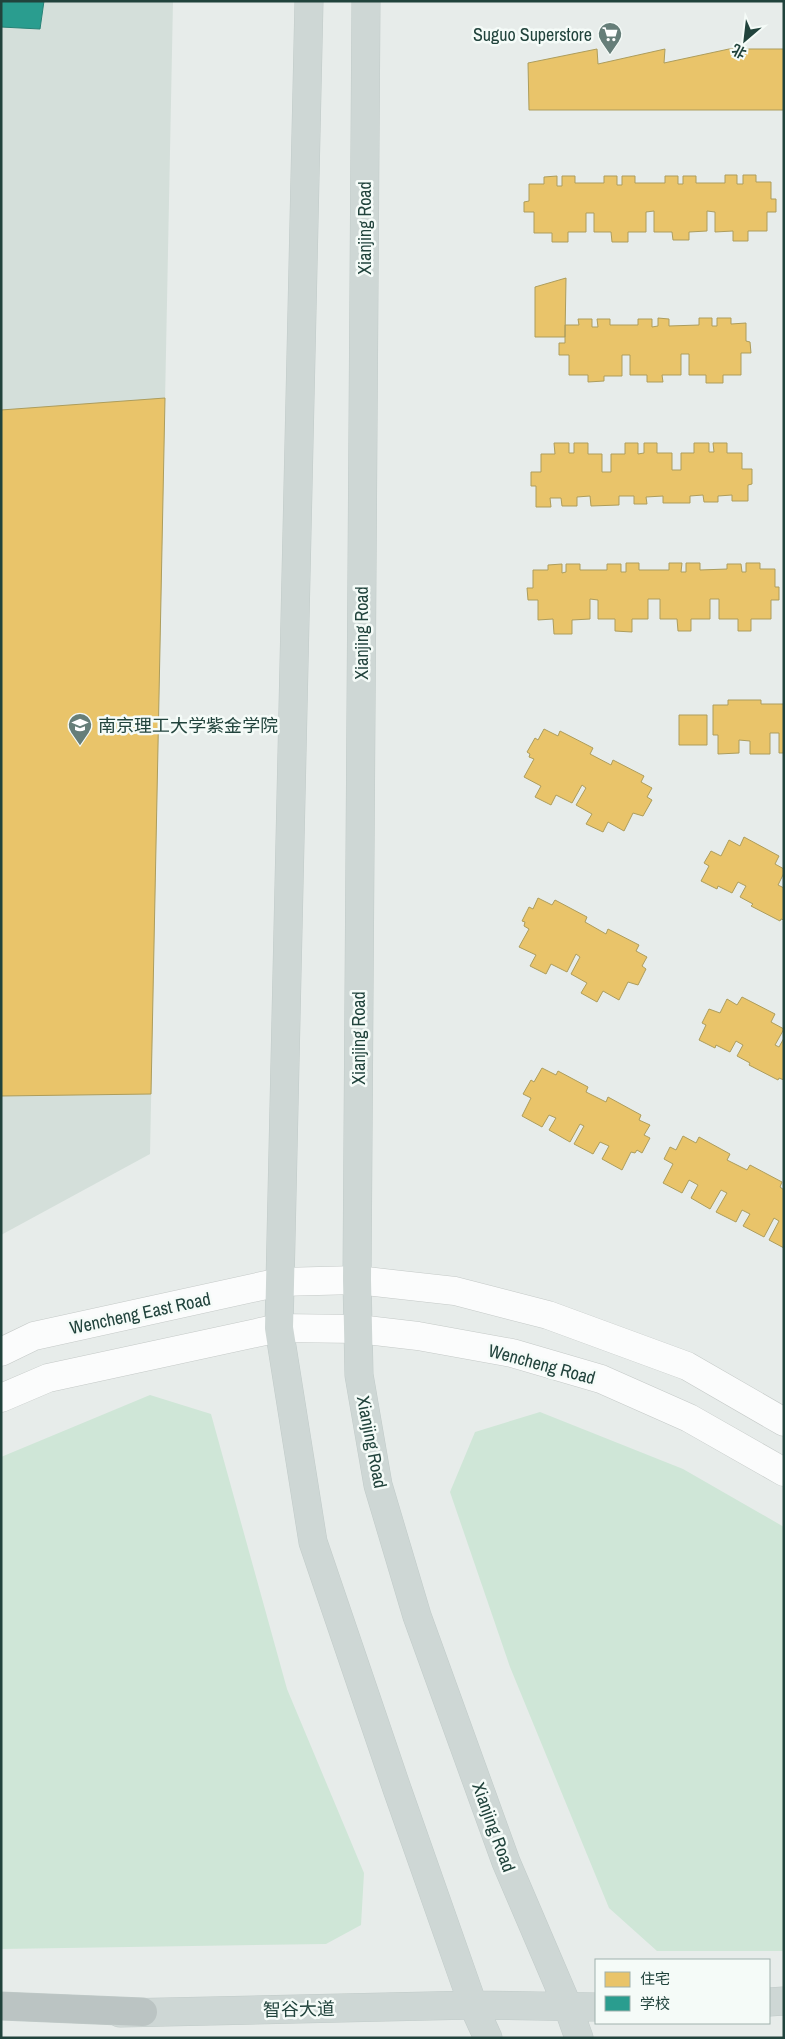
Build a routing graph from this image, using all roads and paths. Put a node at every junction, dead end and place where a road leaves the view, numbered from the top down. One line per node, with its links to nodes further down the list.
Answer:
1 (309, 1): 4 (main road)
2 (366, 1): 3 (main road, Xianjing Road)
3 (357, 1280): 4 (street); 6 (main road, Xianjing Road); 9 (street)
4 (280, 1282): 5 (main road); 7 (street, Wencheng East Road)
5 (279, 1328): 6 (street, Wencheng Road); 8 (street); 13 (main road)
6 (358, 1329): 10 (street, Wencheng Road); 15 (main road, Xianjing Road)
7 (1, 1352)
8 (1, 1398)
9 (784, 1422)
10 (784, 1472)
11 (770, 2002): 12 (main road)
12 (784, 2002)
13 (473, 2005): 15 (main road, 智谷大道); 17 (main road, 智谷大道); 19 (main road)
14 (1, 2006): 17 (highway)
15 (568, 2007): 16 (main road, 智谷大道); 20 (main road, Xianjing Road)
16 (595, 2007)
17 (143, 2012): 18 (main road, 智谷大道)
18 (1, 2015)
19 (488, 2038)
20 (579, 2038)

